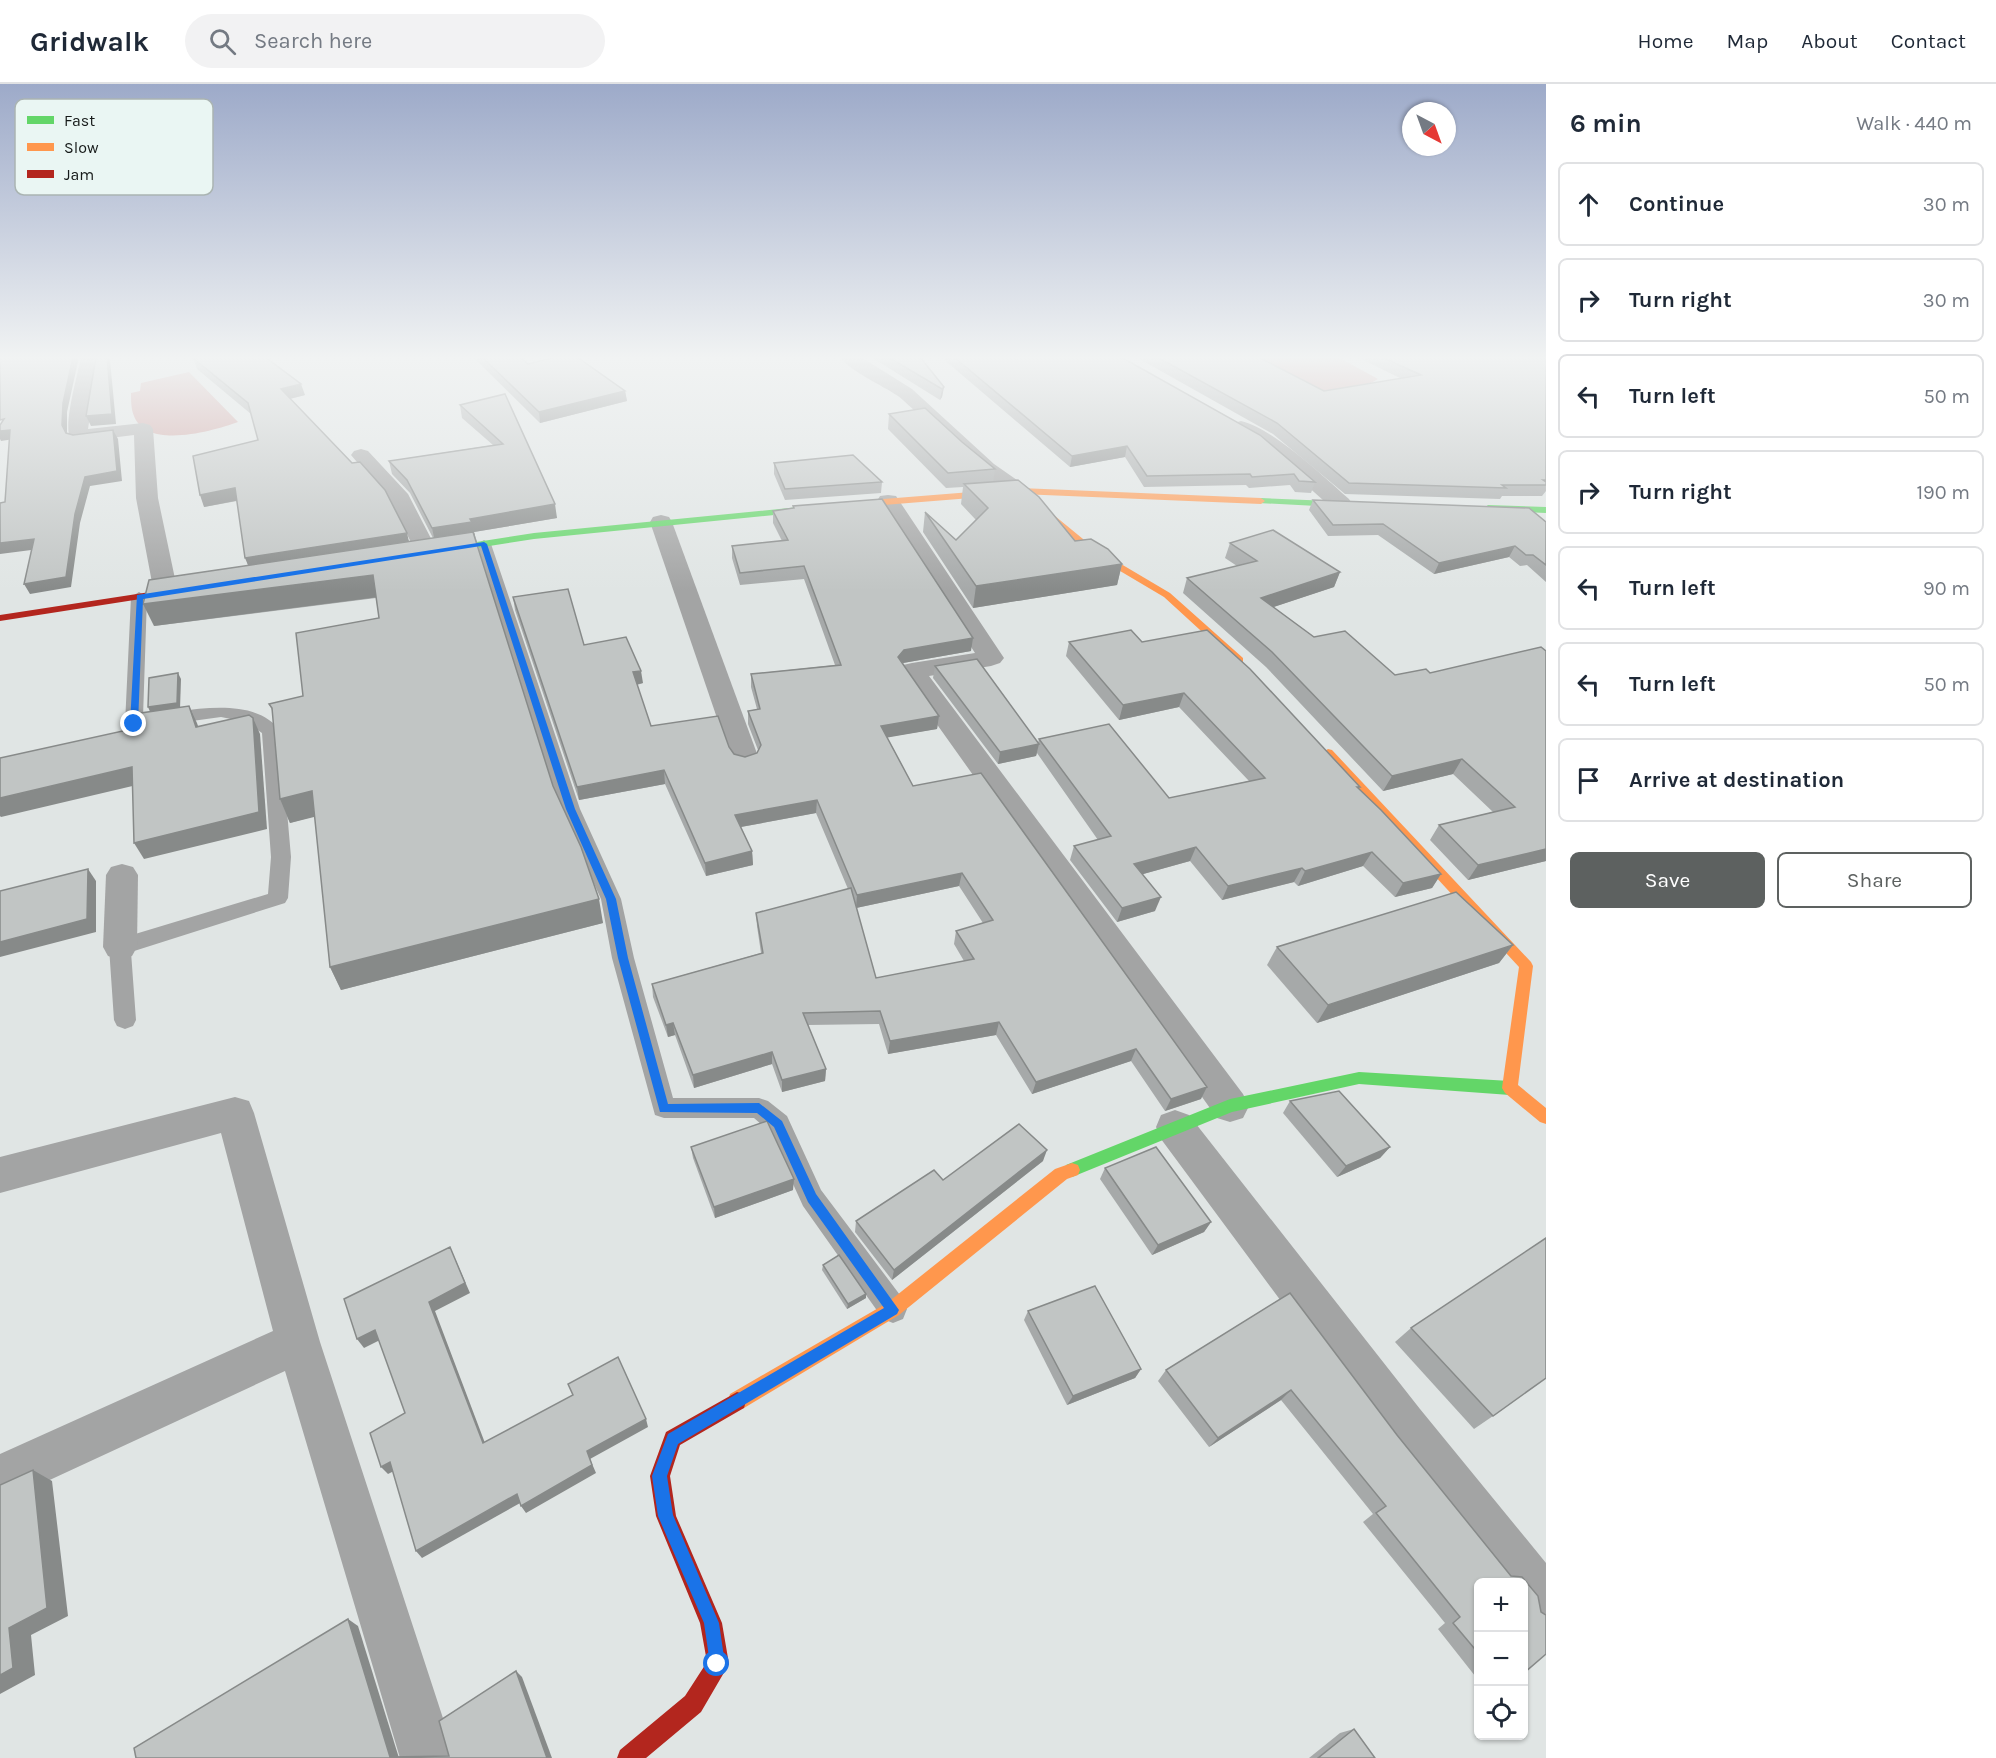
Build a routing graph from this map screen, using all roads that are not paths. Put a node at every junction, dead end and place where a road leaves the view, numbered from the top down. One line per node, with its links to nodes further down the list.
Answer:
1 (142, 435): 15 (street)
2 (951, 435): 5 (street)
3 (1257, 435): 7 (street)
4 (362, 455): 13 (street)
5 (1020, 491): 6 (street); 7 (street); 18 (street)
6 (888, 501): 11 (street); 25 (street)
7 (1341, 504): 8 (street)
8 (1364, 505)
9 (1478, 508): 10 (street)
10 (1546, 510)
11 (661, 522): 12 (street); 20 (street)
12 (484, 544): 13 (street); 29 (lane)
13 (422, 553)
14 (200, 588): 15 (street)
15 (166, 593): 16 (street)
16 (139, 597): 17 (street); 22 (lane)
17 (0, 618)
18 (1246, 667)
19 (1319, 743): 24 (street)
20 (745, 759)
21 (122, 875): 22 (street)
22 (120, 947): 23 (lane)
23 (125, 1020)
24 (1509, 1088): 25 (street); 26 (street)
25 (1230, 1106): 27 (street)
26 (1546, 1118)
27 (1175, 1127): 29 (street); 32 (street)
28 (0, 1175): 30 (street)
29 (893, 1310): 34 (street)
30 (298, 1342): 31 (street); 33 (street)
31 (0, 1479)
32 (1546, 1604)
33 (428, 1758)
34 (628, 1758)

